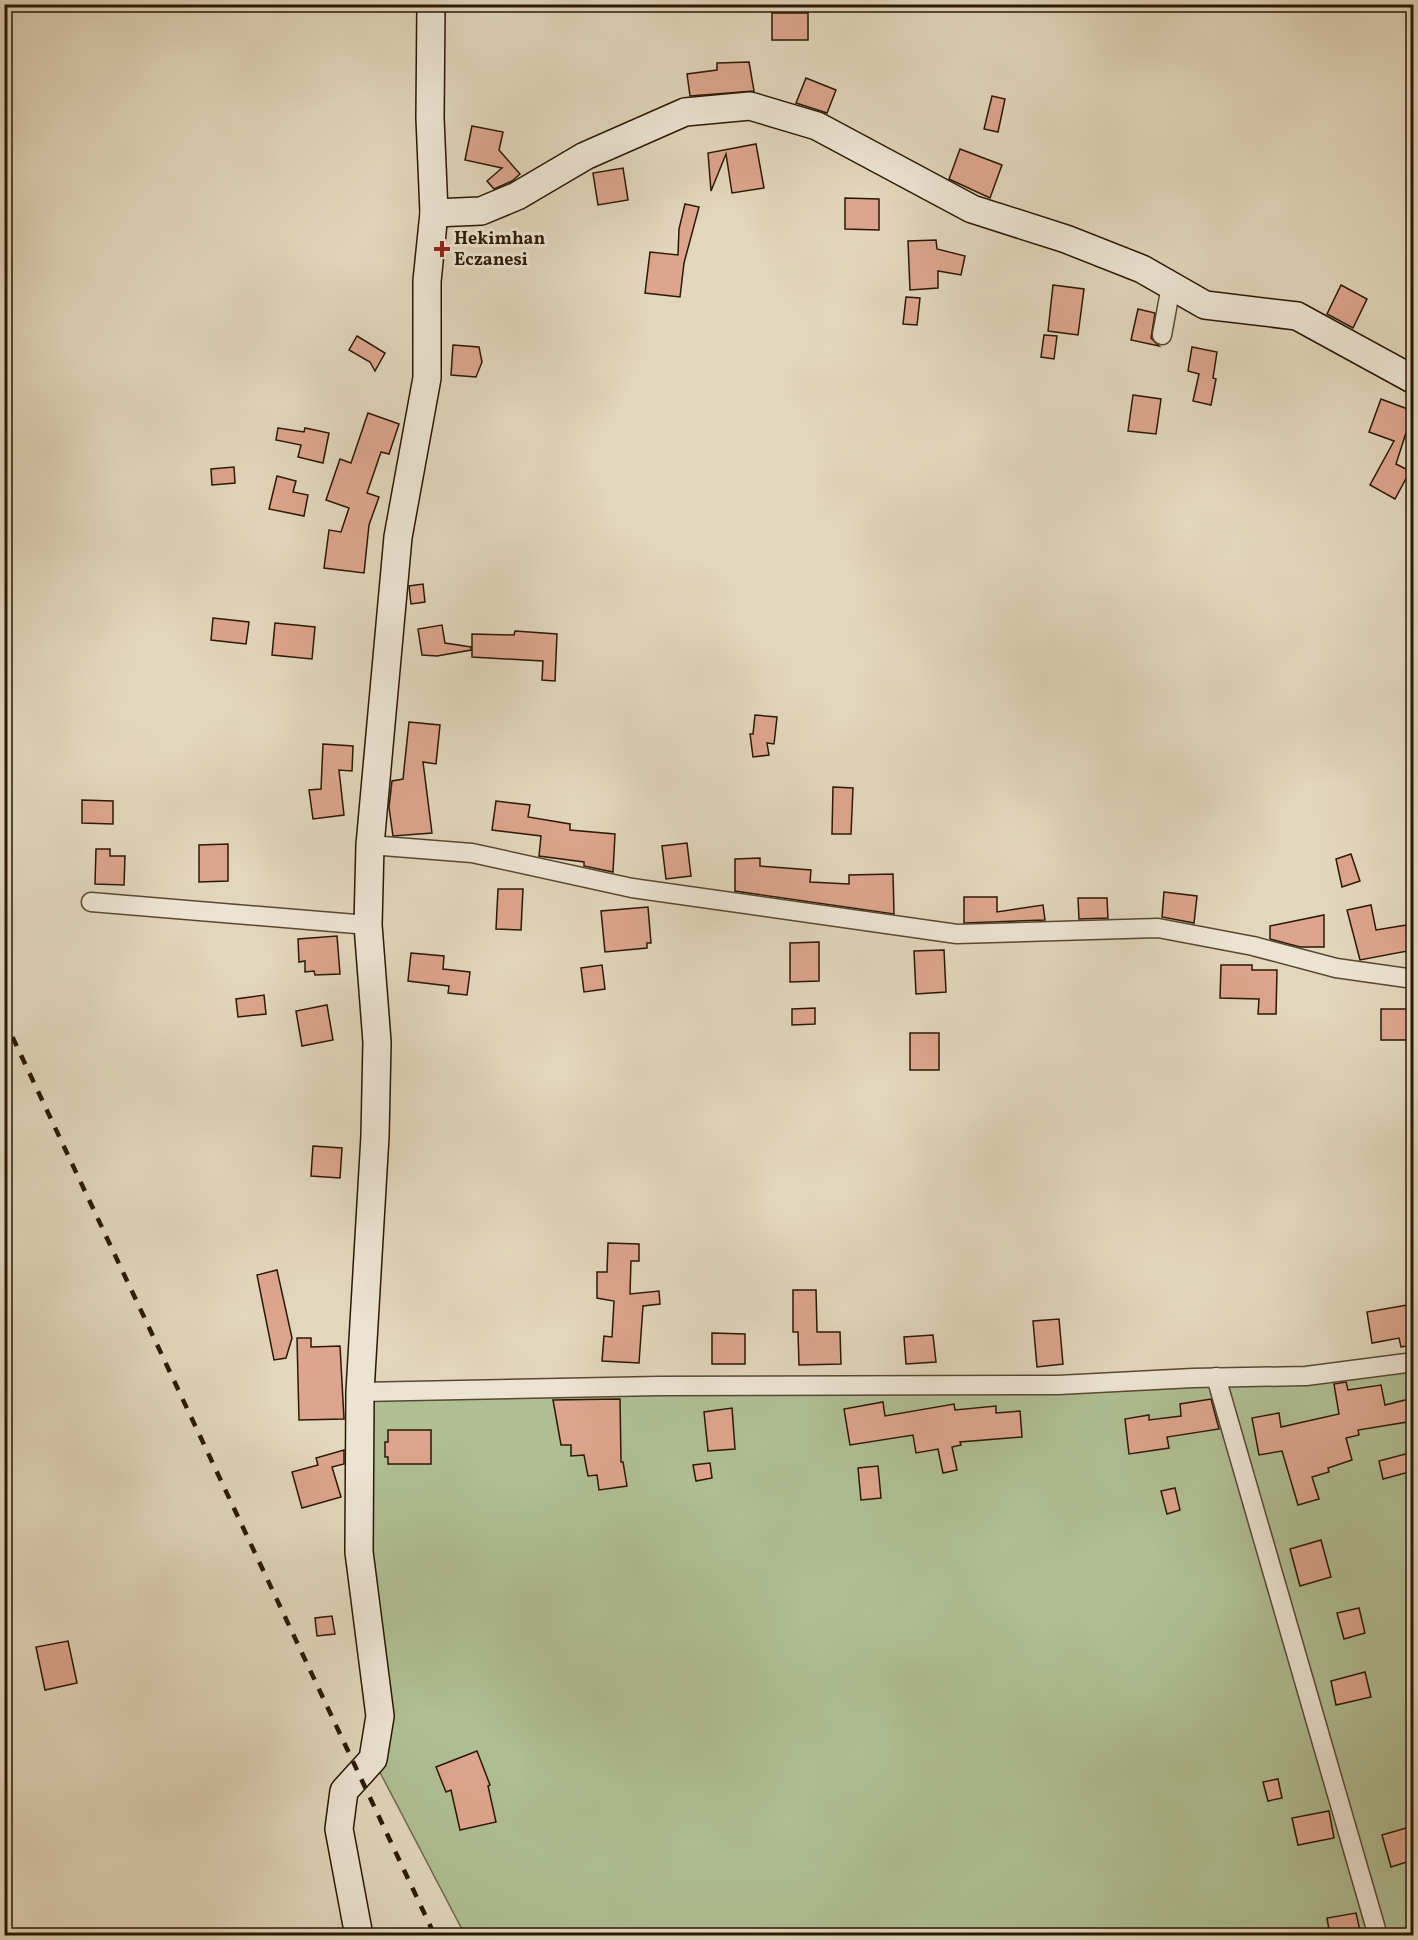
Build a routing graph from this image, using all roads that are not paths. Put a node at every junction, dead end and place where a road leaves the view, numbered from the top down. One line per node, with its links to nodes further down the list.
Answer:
1 (431, 4): 2 (street)
2 (434, 213): 3 (street); 6 (street)
3 (1171, 286): 4 (street); 5 (street)
4 (1162, 335)
5 (1413, 380)
6 (370, 845): 8 (street); 9 (street)
7 (91, 903): 8 (street)
8 (368, 925): 12 (street)
9 (1413, 979)
10 (1413, 1362): 11 (street)
11 (1216, 1377): 12 (street); 14 (street)
12 (360, 1392): 13 (street)
13 (359, 1935)
14 (1378, 1935)

